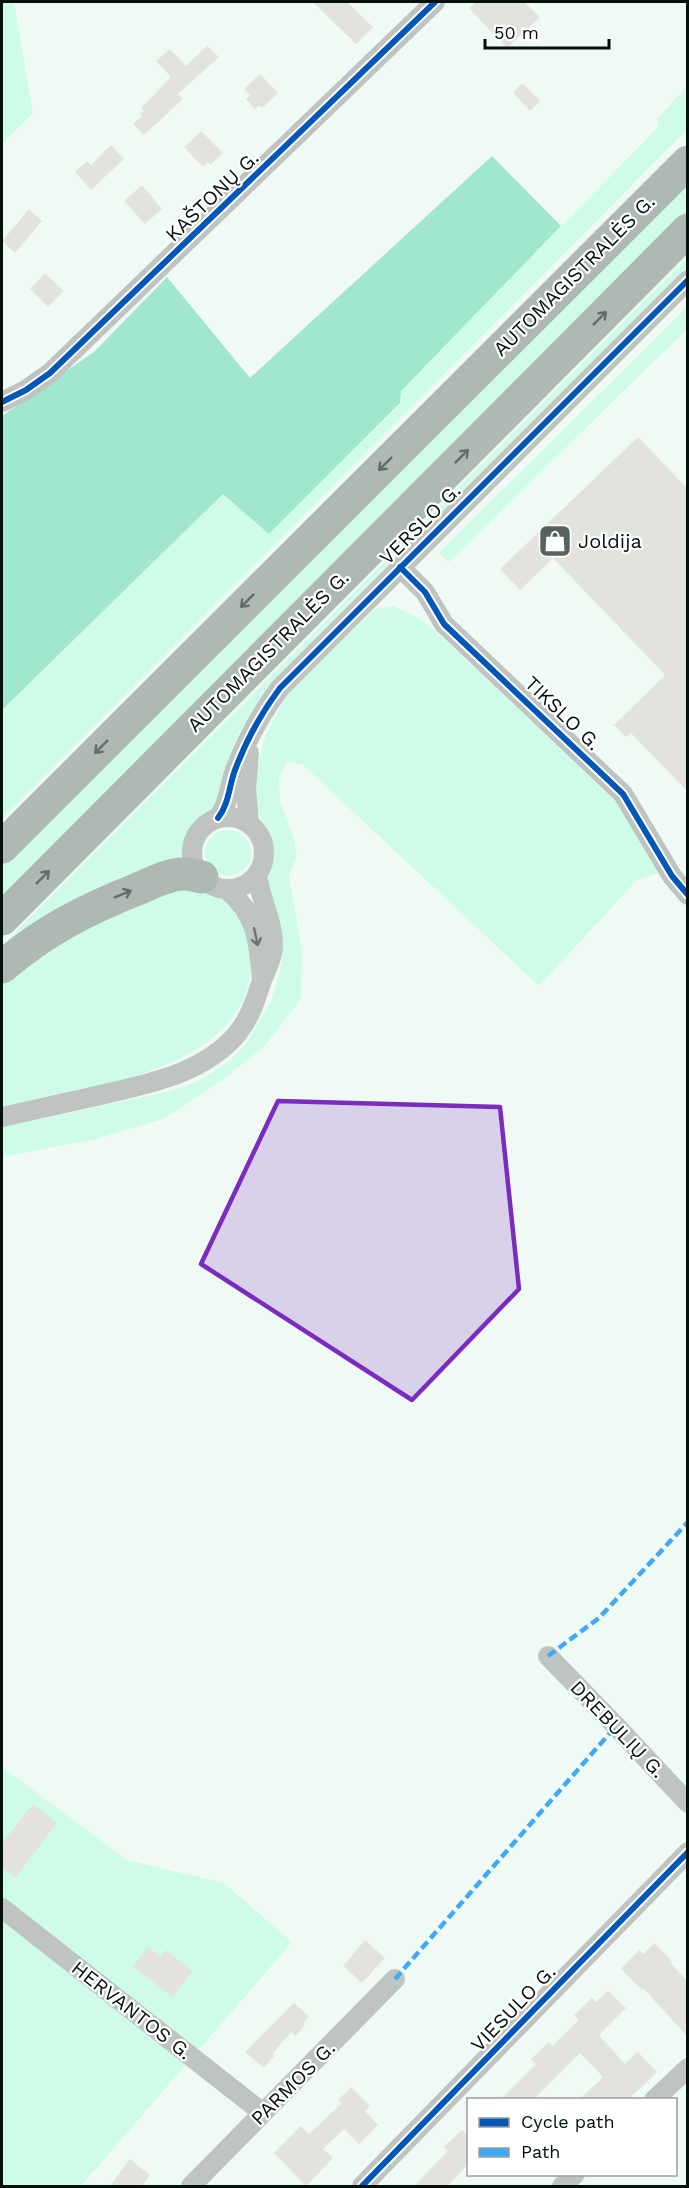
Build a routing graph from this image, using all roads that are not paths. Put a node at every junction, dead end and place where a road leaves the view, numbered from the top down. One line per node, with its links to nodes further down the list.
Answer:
1 (435, 2): 7 (street, KAŠTONŲ G.)
2 (687, 138): 6 (highway)
3 (687, 162): 6 (highway, AUTOMAGISTRALĖS G.)
4 (687, 230): 16 (highway, AUTOMAGISTRALĖS G., one-way to 4)
5 (687, 280): 8 (street, VERSLO G.)
6 (456, 393): 12 (highway, AUTOMAGISTRALĖS G., one-way to 12)
7 (2, 402)
8 (400, 567): 9 (street, VERSLO G.); 15 (street, TIKSLO G.)
9 (252, 736): 10 (street, VERSLO G.); 11 (street, VERSLO G.)
10 (218, 818): 11 (street); 14 (street)
11 (249, 823): 13 (street)
12 (2, 847)
13 (257, 874): 14 (street); 18 (street)
14 (214, 883): 17 (highway, one-way to 14); 18 (street, one-way to 18)
15 (687, 895)
16 (2, 919)
17 (2, 967)
18 (262, 980): 19 (street)
19 (2, 1117)
20 (548, 1656): 21 (street, DREBULIŲ G.)
21 (687, 1803)
22 (687, 1852): 30 (street, VIESULO G.)
23 (2, 1908): 27 (street, HERVANTOS G.)
24 (395, 1979): 27 (street, PARMOS G.)
25 (687, 2068): 26 (street)
26 (656, 2098)
27 (263, 2113): 29 (street, PARMOS G.)
28 (574, 2176): 31 (street)
29 (191, 2187)
30 (362, 2187)
31 (562, 2187)

